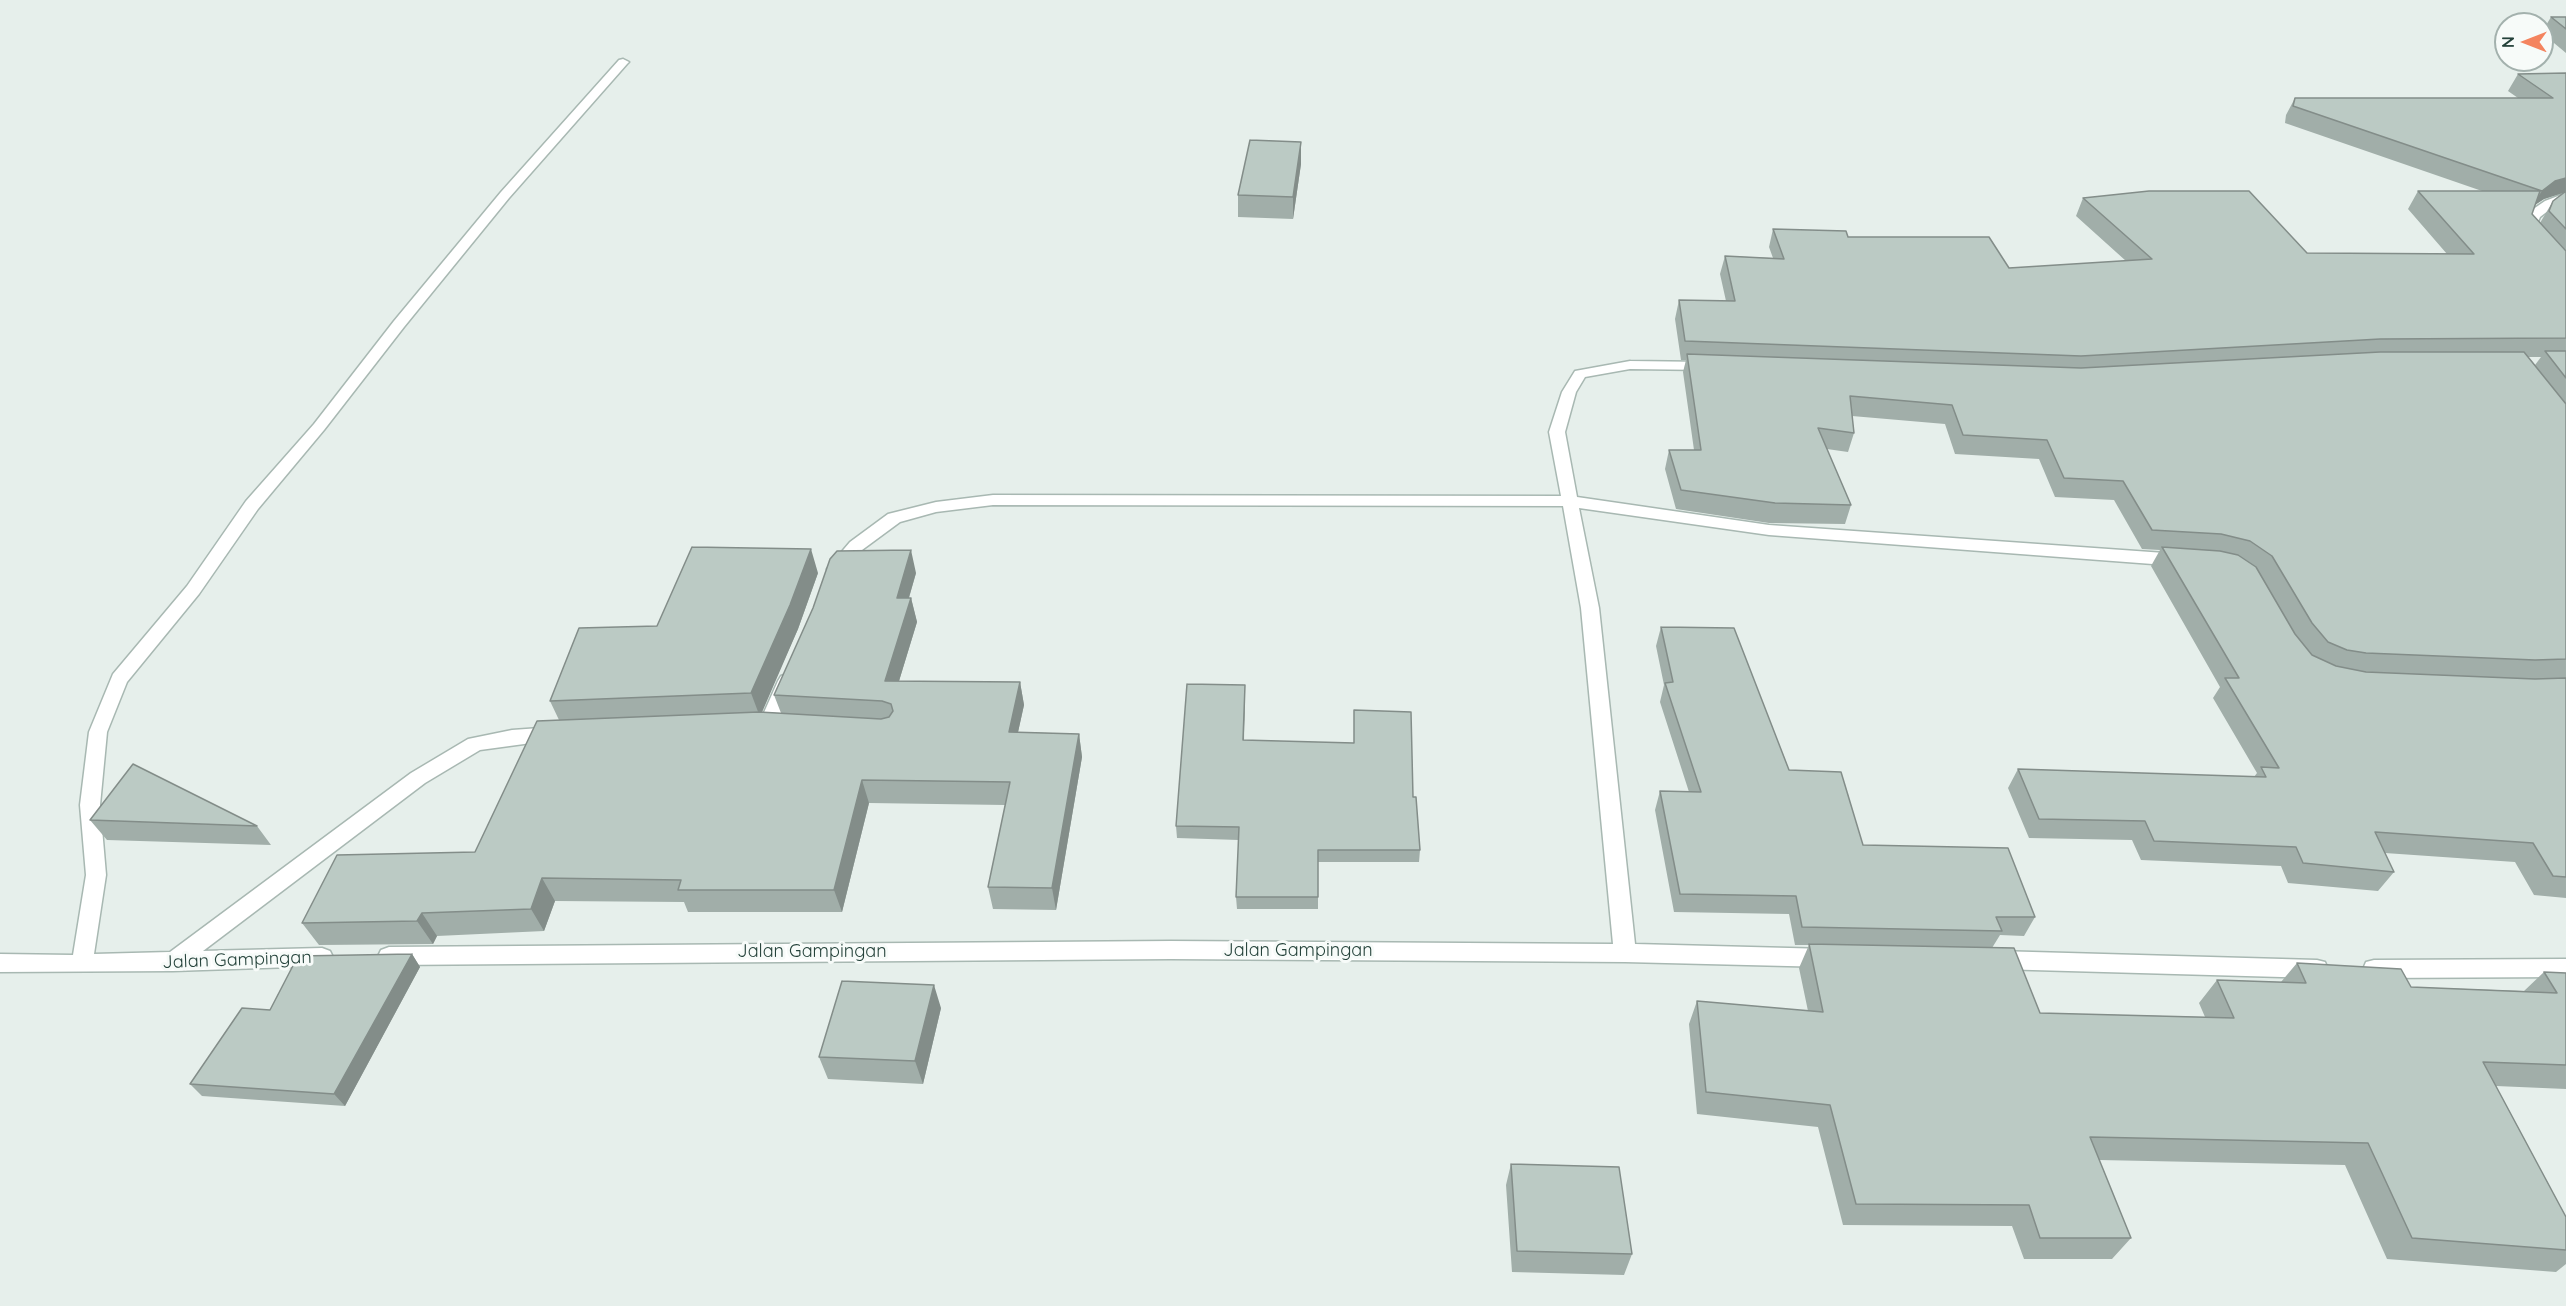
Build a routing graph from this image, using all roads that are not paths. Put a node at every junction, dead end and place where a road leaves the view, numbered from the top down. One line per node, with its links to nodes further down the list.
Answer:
1 (622, 62): 20 (street)
2 (2566, 197): 3 (street)
3 (2566, 271)
4 (1724, 367): 5 (street)
5 (1570, 501): 6 (street); 7 (street); 13 (street)
6 (2197, 561)
7 (826, 579)
8 (795, 662): 9 (street)
9 (767, 726): 10 (street); 11 (street)
10 (743, 727)
11 (789, 727)
12 (570, 734): 18 (street)
13 (1625, 953): 14 (street, Jalan Gampingan); 16 (street, Jalan Gampingan)
14 (368, 956)
15 (344, 957): 18 (street, Jalan Gampingan)
16 (1854, 958)
17 (1971, 960): 21 (street)
18 (173, 962): 20 (street, Jalan Gampingan)
19 (0, 963): 20 (street, Jalan Gampingan)
20 (82, 964)
21 (2566, 968)

